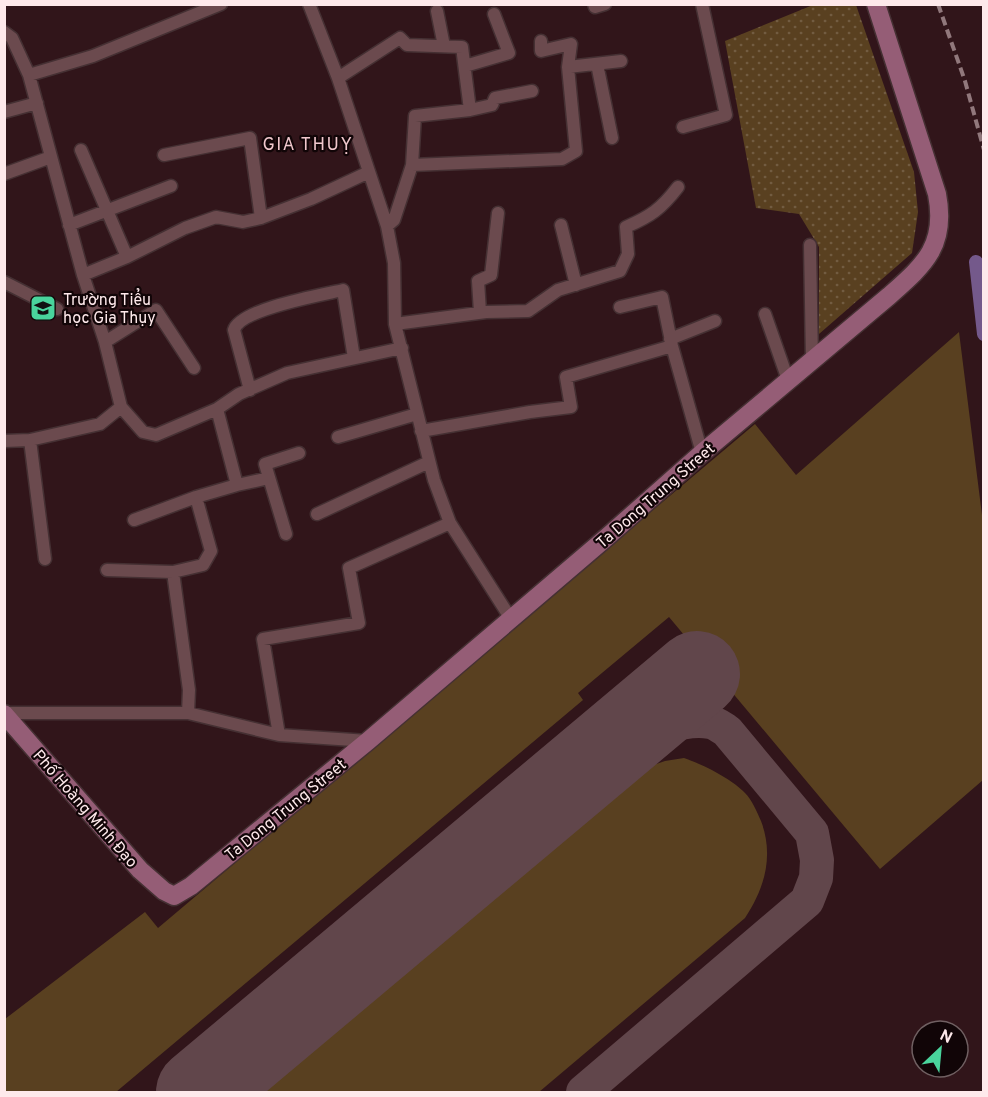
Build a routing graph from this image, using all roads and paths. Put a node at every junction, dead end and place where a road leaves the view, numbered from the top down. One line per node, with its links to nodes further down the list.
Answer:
1 (221, 4): 16 (street)
2 (309, 4): 17 (street)
3 (594, 4): 4 (street)
4 (605, 4)
5 (702, 4): 22 (street)
6 (876, 4): 53 (street, Ta Dong Trung Street)
7 (437, 11): 11 (street)
8 (494, 14): 14 (street)
9 (7, 36): 16 (street)
10 (541, 41): 15 (street)
11 (444, 46): 14 (street); 17 (street)
12 (621, 61): 13 (street)
13 (597, 64): 15 (street); 23 (street)
14 (465, 66): 20 (street)
15 (568, 67): 27 (street)
16 (29, 75): 19 (street)
17 (338, 78): 28 (street)
18 (532, 91): 20 (street)
19 (37, 103): 21 (street); 26 (street)
20 (470, 110): 27 (street)
21 (4, 112)
22 (684, 127)
23 (612, 138)
24 (81, 150): 32 (street)
25 (164, 155): 34 (street)
26 (51, 156): 29 (street); 35 (street)
27 (412, 165): 37 (street)
28 (369, 172): 34 (street); 37 (street)
29 (4, 174)
30 (171, 186): 32 (street)
31 (678, 187): 42 (street)
32 (108, 211): 35 (street); 39 (street)
33 (498, 213): 45 (street)
34 (261, 218): 39 (street)
35 (69, 225): 40 (street)
36 (561, 225): 42 (street)
37 (387, 226): 48 (street)
38 (810, 245): 53 (street)
39 (127, 256): 40 (street)
40 (83, 275): 49 (street)
41 (4, 282): 44 (street)
42 (576, 285): 45 (street)
43 (620, 307): 50 (street)
44 (57, 309)
45 (480, 312): 48 (street)
46 (765, 314): 55 (street)
47 (715, 321): 50 (street)
48 (395, 324): 51 (street)
49 (105, 342): 54 (street); 57 (street)
50 (671, 343): 60 (street); 65 (street)
51 (402, 348): 52 (street); 59 (street)
52 (354, 358): 56 (street); 56 (street)
53 (812, 360): 55 (street, Ta Dong Trung Street)
54 (194, 368)
55 (788, 380): 65 (street, Ta Dong Trung Street)
56 (250, 390): 58 (street)
57 (121, 406): 58 (street); 62 (street)
58 (217, 409): 68 (street)
59 (417, 414): 60 (street); 61 (street)
60 (420, 431): 66 (street)
61 (338, 437)
62 (30, 440): 63 (street); 74 (street)
63 (4, 441)
64 (299, 453): 67 (street)
65 (702, 453): 77 (street, Ta Dong Trung Street)
66 (429, 462): 70 (street); 72 (street)
67 (269, 478): 68 (street); 73 (street)
68 (237, 485): 69 (street)
69 (196, 498): 71 (street); 76 (street)
70 (317, 514)
71 (134, 520)
72 (450, 523): 77 (street); 80 (street)
73 (286, 534)
74 (45, 559)
75 (107, 570): 76 (street)
76 (173, 572): 79 (street)
77 (511, 619): 81 (street, Ta Dong Trung Street)
78 (4, 713): 79 (street); 82 (street, Phố Hoàng Minh Đạo)
79 (188, 713): 80 (street)
80 (279, 735): 81 (street)
81 (368, 741): 82 (street, Ta Dong Trung Street)
82 (174, 896)

